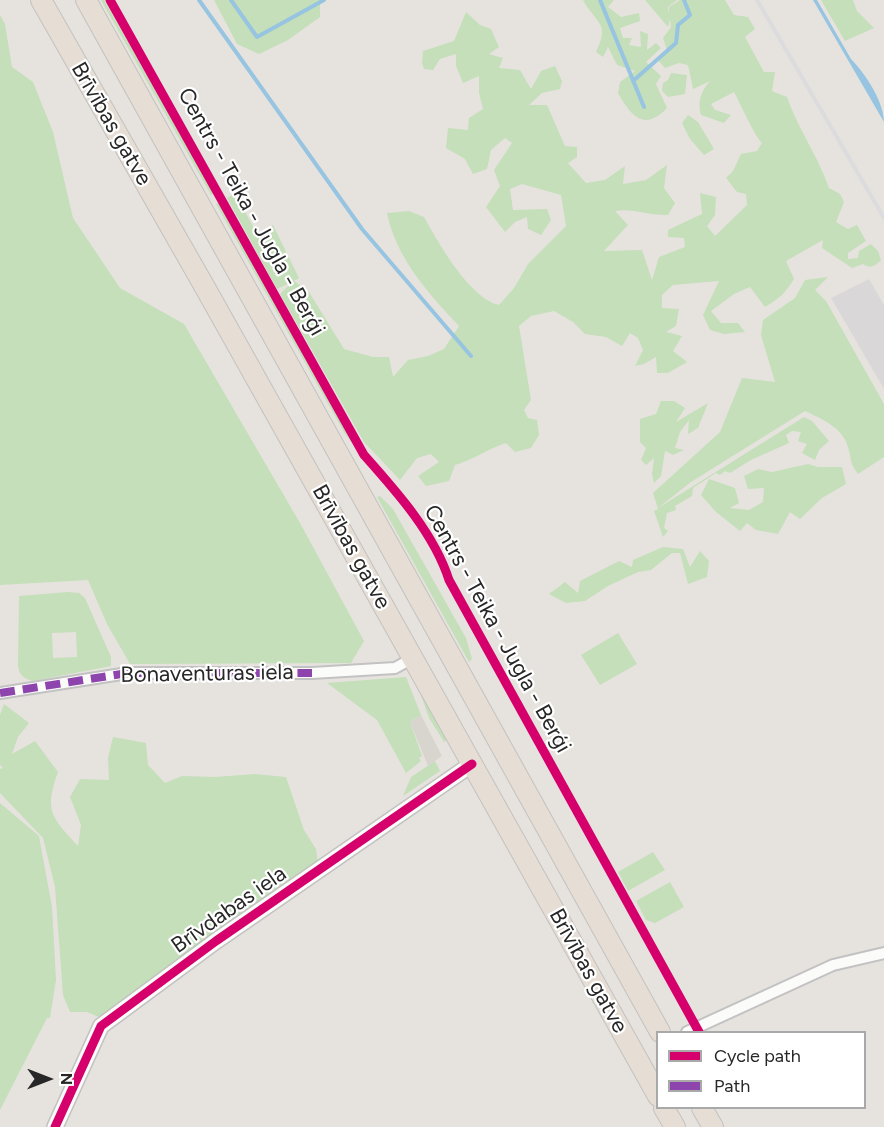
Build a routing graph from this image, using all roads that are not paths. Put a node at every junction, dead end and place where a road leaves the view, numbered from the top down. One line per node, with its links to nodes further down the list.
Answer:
1 (41, 0): 3 (highway, Brīvības gatve)
2 (86, 0): 7 (highway, Brīvības gatve)
3 (413, 658): 4 (street, Bonaventuras iela); 5 (highway, Brīvības gatve)
4 (0, 693)
5 (471, 765): 9 (highway, Brīvības gatve); 12 (street, Brīvdabas iela)
6 (884, 952): 8 (street)
7 (659, 1031)
8 (689, 1031)
9 (656, 1094)
10 (665, 1109): 13 (highway)
11 (703, 1109): 14 (highway)
12 (55, 1127)
13 (675, 1127)
14 (713, 1127)

